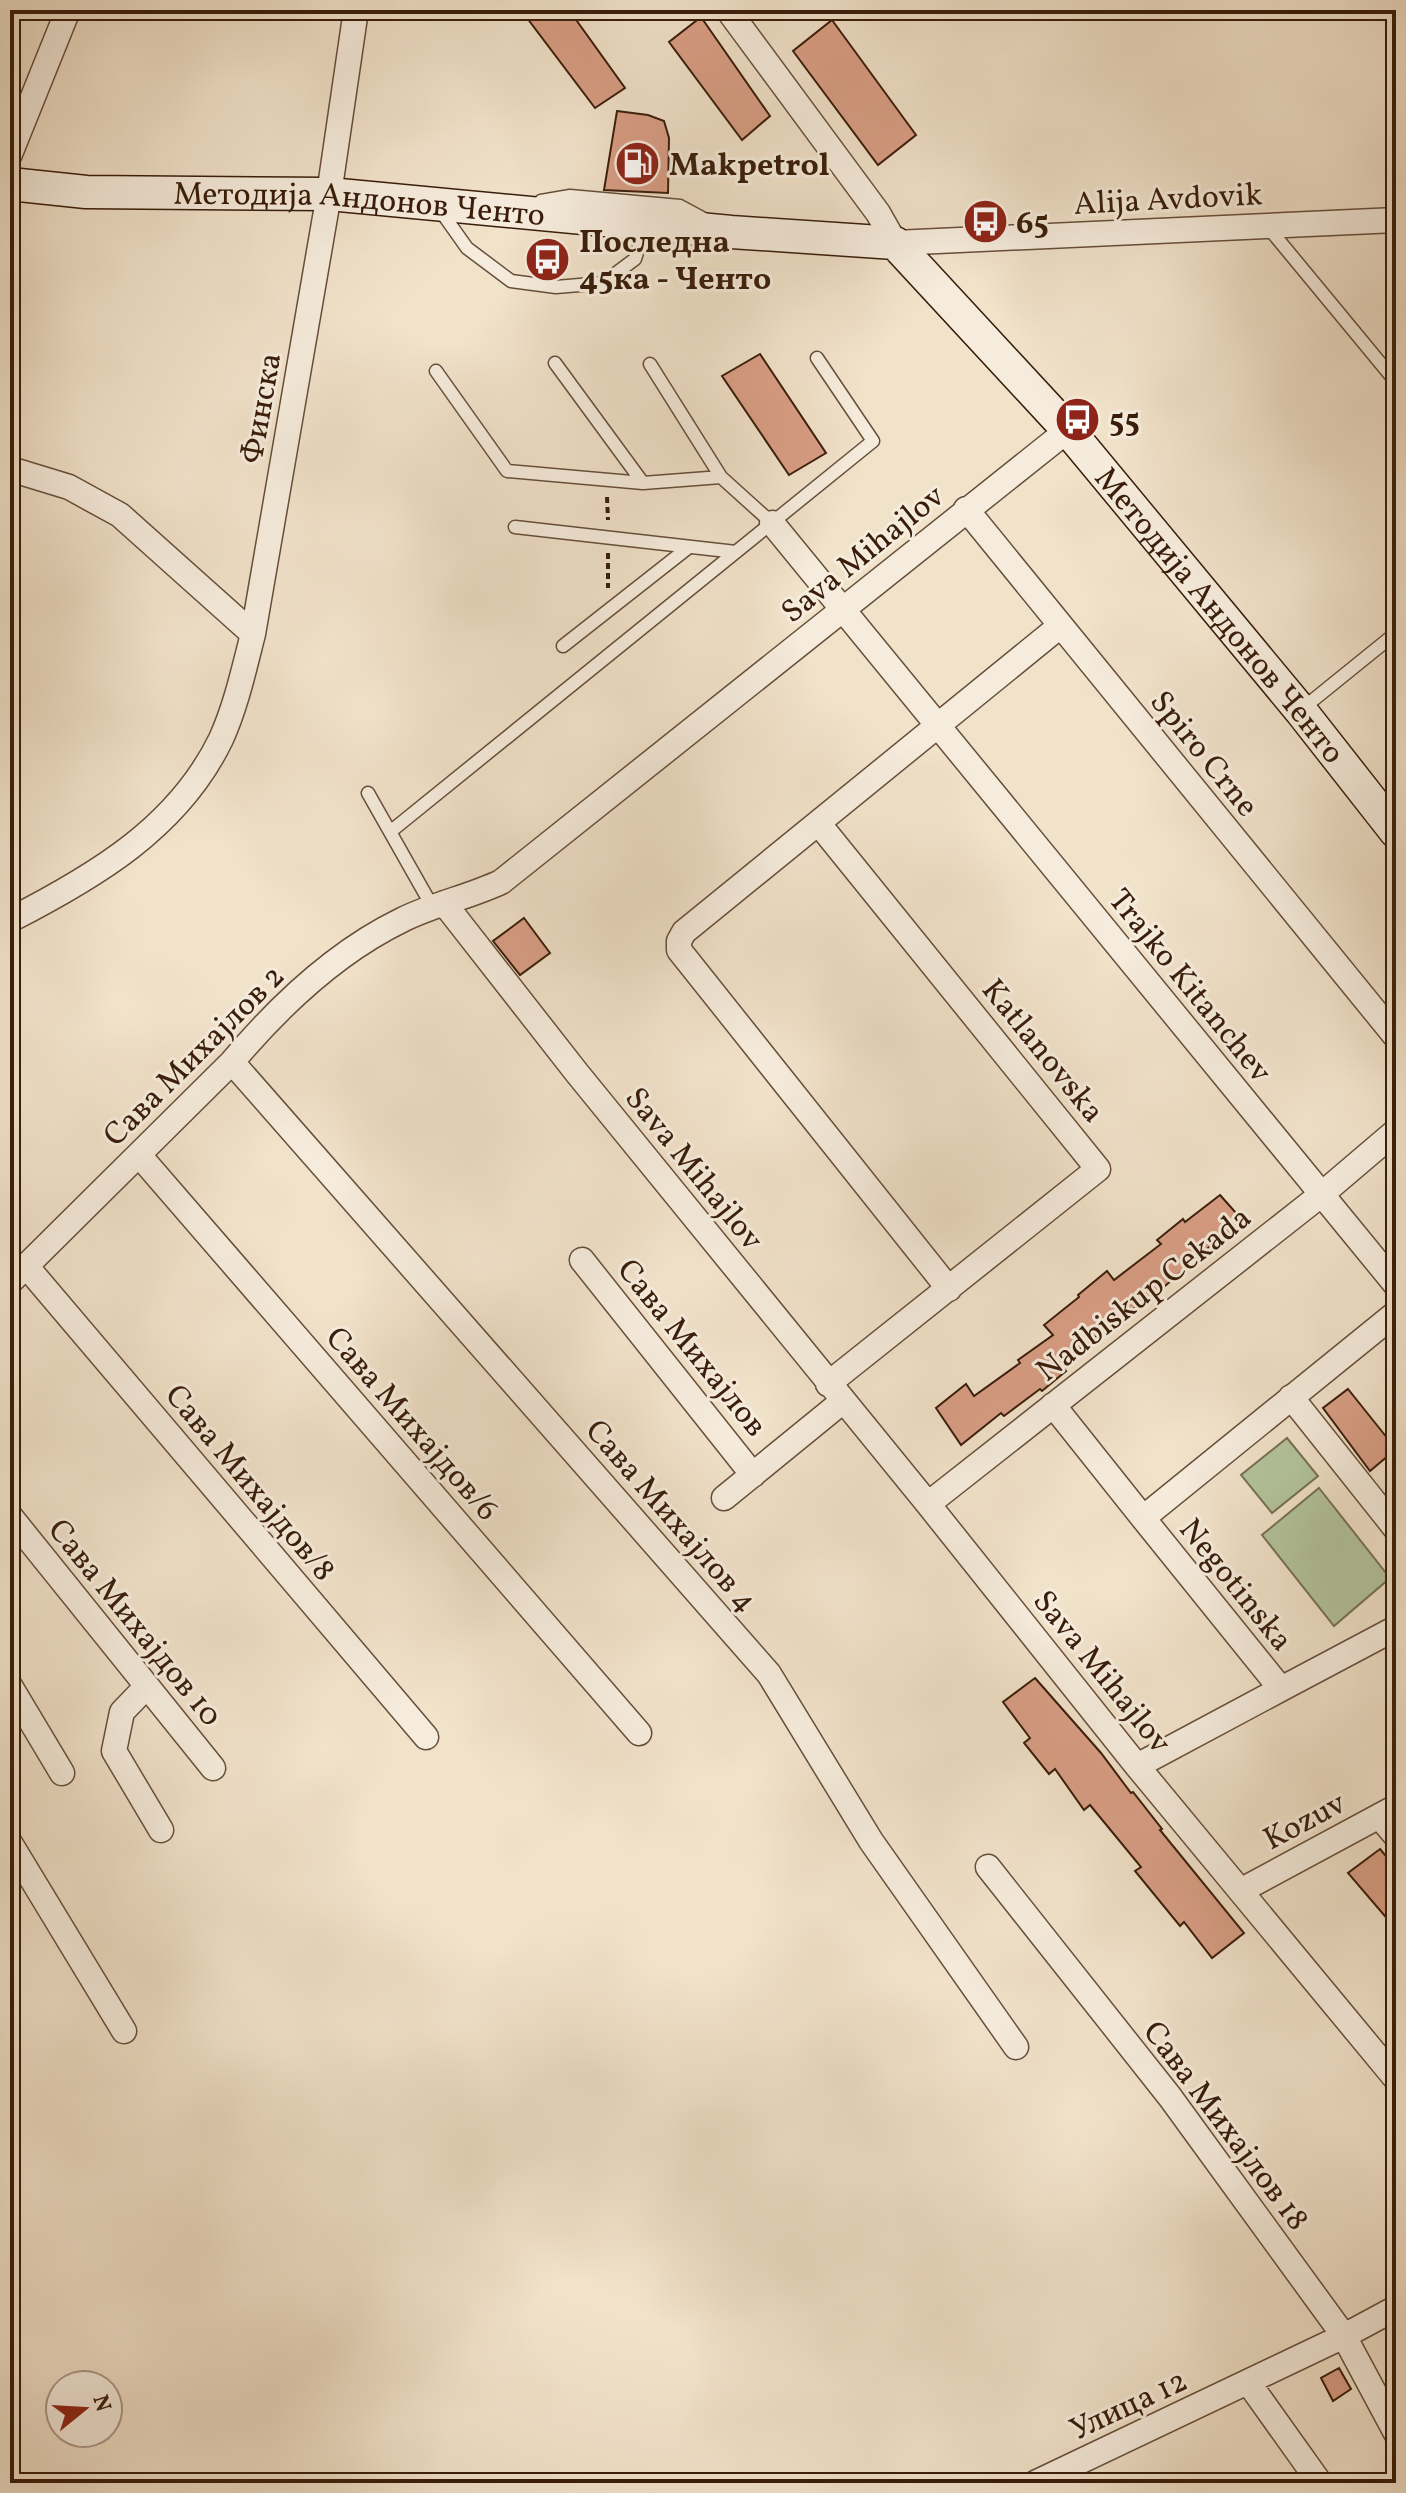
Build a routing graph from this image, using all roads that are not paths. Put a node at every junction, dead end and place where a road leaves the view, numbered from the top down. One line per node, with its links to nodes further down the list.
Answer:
1 (68, 10): 4 (street)
2 (356, 10): 6 (street, Финска)
3 (728, 10): 13 (street)
4 (10, 154)
5 (10, 184): 6 (main road, Методија Андонов Ченто)
6 (329, 194): 7 (main road, Методија Андонов Ченто); 31 (street, Финска)
7 (436, 204): 8 (main road, Методија Андонов Ченто); 10 (lane)
8 (499, 208): 10 (main road, Методија Андонов Ченто); 12 (lane)
9 (1396, 220): 11 (street, Alija Avdovik)
10 (647, 224): 12 (main road, Методија Андонов Ченто)
11 (1267, 226): 13 (street, Alija Avdovik); 18 (lane)
12 (731, 232): 13 (main road, Методија Андонов Ченто)
13 (895, 243): 19 (main road, Методија Андонов Ченто)
14 (817, 358): 24 (lane)
15 (555, 363): 22 (lane)
16 (650, 364): 21 (lane)
17 (436, 371): 22 (lane)
18 (1396, 382)
19 (1068, 430): 23 (street, Sava Mihajlov); 33 (main road, Методија Андонов Ченто)
20 (10, 469): 31 (street)
21 (721, 477): 22 (lane); 24 (lane)
22 (643, 483)
23 (966, 509): 28 (street, Sava Mihajlov); 29 (street, Spiro Crne)
24 (772, 523): 27 (lane); 28 (street, Trajko Kitanchev)
25 (515, 527): 26 (lane)
26 (689, 547): 27 (lane); 32 (lane)
27 (736, 552): 37 (lane)
28 (844, 609): 34 (street, Trajko Kitanchev); 39 (street, Sava Mihajlov)
29 (1060, 626): 34 (street); 41 (street, Spiro Crne)
30 (1396, 633): 33 (lane)
31 (253, 634): 40 (street, Финска)
32 (563, 646)
33 (1301, 711): 38 (main road, Методија Андонов Ченто)
34 (936, 726): 36 (street); 45 (street, Trajko Kitanchev)
35 (368, 793): 37 (lane)
36 (819, 824): 49 (street); 49 (street, Katlanovska)
37 (390, 832): 39 (lane)
38 (1396, 832)
39 (438, 905): 42 (street, Сава Михајлов 2); 51 (street, Sava Mihajlov)
40 (10, 920)
41 (1396, 1037)
42 (232, 1062): 44 (street, Сава Михајлов 2); 76 (street, Сава Михајлов 4)
43 (1396, 1131): 45 (street, Nadbiskup Cekada)
44 (139, 1155): 47 (street, Сава Михајлов 2); 64 (street, Сава Михајдов/6)
45 (1322, 1194): 48 (street, Trajko Kitanchev); 53 (street, Nadbiskup Cekada)
46 (582, 1260): 54 (street, Сава Михајлов)
47 (19, 1275): 65 (street, Сава Михајдов/8)
48 (1396, 1285)
49 (949, 1289): 51 (street, Katlanovska)
50 (1396, 1313): 52 (street, Negotinska)
51 (835, 1393): 54 (street, Сава Михајлов); 56 (street, Sava Mihajlov)
52 (1291, 1397): 58 (street, Negotinska); 59 (street)
53 (1053, 1405): 56 (street, Nadbiskup Cekada); 58 (street, Negotinska)
54 (753, 1475): 55 (street, Сава Михајлов)
55 (724, 1498)
56 (928, 1504): 66 (street, Sava Mihajlov)
57 (10, 1516): 62 (street, Сава Михајдов 10)
58 (1143, 1518): 63 (street, Negotinska)
59 (1396, 1529)
60 (1396, 1628): 63 (street, Negotinska)
61 (10, 1686): 68 (street)
62 (146, 1687): 67 (street, Сава Михајдов 10); 70 (street)
63 (1281, 1689): 66 (street, Negotinska)
64 (639, 1733)
65 (426, 1737)
66 (1137, 1766): 74 (street, Sava Mihajlov)
67 (213, 1768)
68 (62, 1773)
69 (1388, 1811): 71 (street); 74 (street, Kozuv)
70 (161, 1830)
71 (1396, 1836)
72 (10, 1843): 75 (street)
73 (988, 1867): 79 (street, Сава Михајлов 18)
74 (1242, 1890): 77 (street, Sava Mihajlov)
75 (124, 2031)
76 (1016, 2047)
77 (1396, 2079)
78 (1396, 2308): 79 (street)
79 (1344, 2336): 80 (street); 81 (street, Сава Михајлов 18)
80 (1248, 2382): 82 (street, Улица 12); 83 (street)
81 (1396, 2433)
82 (1035, 2483)
83 (1320, 2483)

